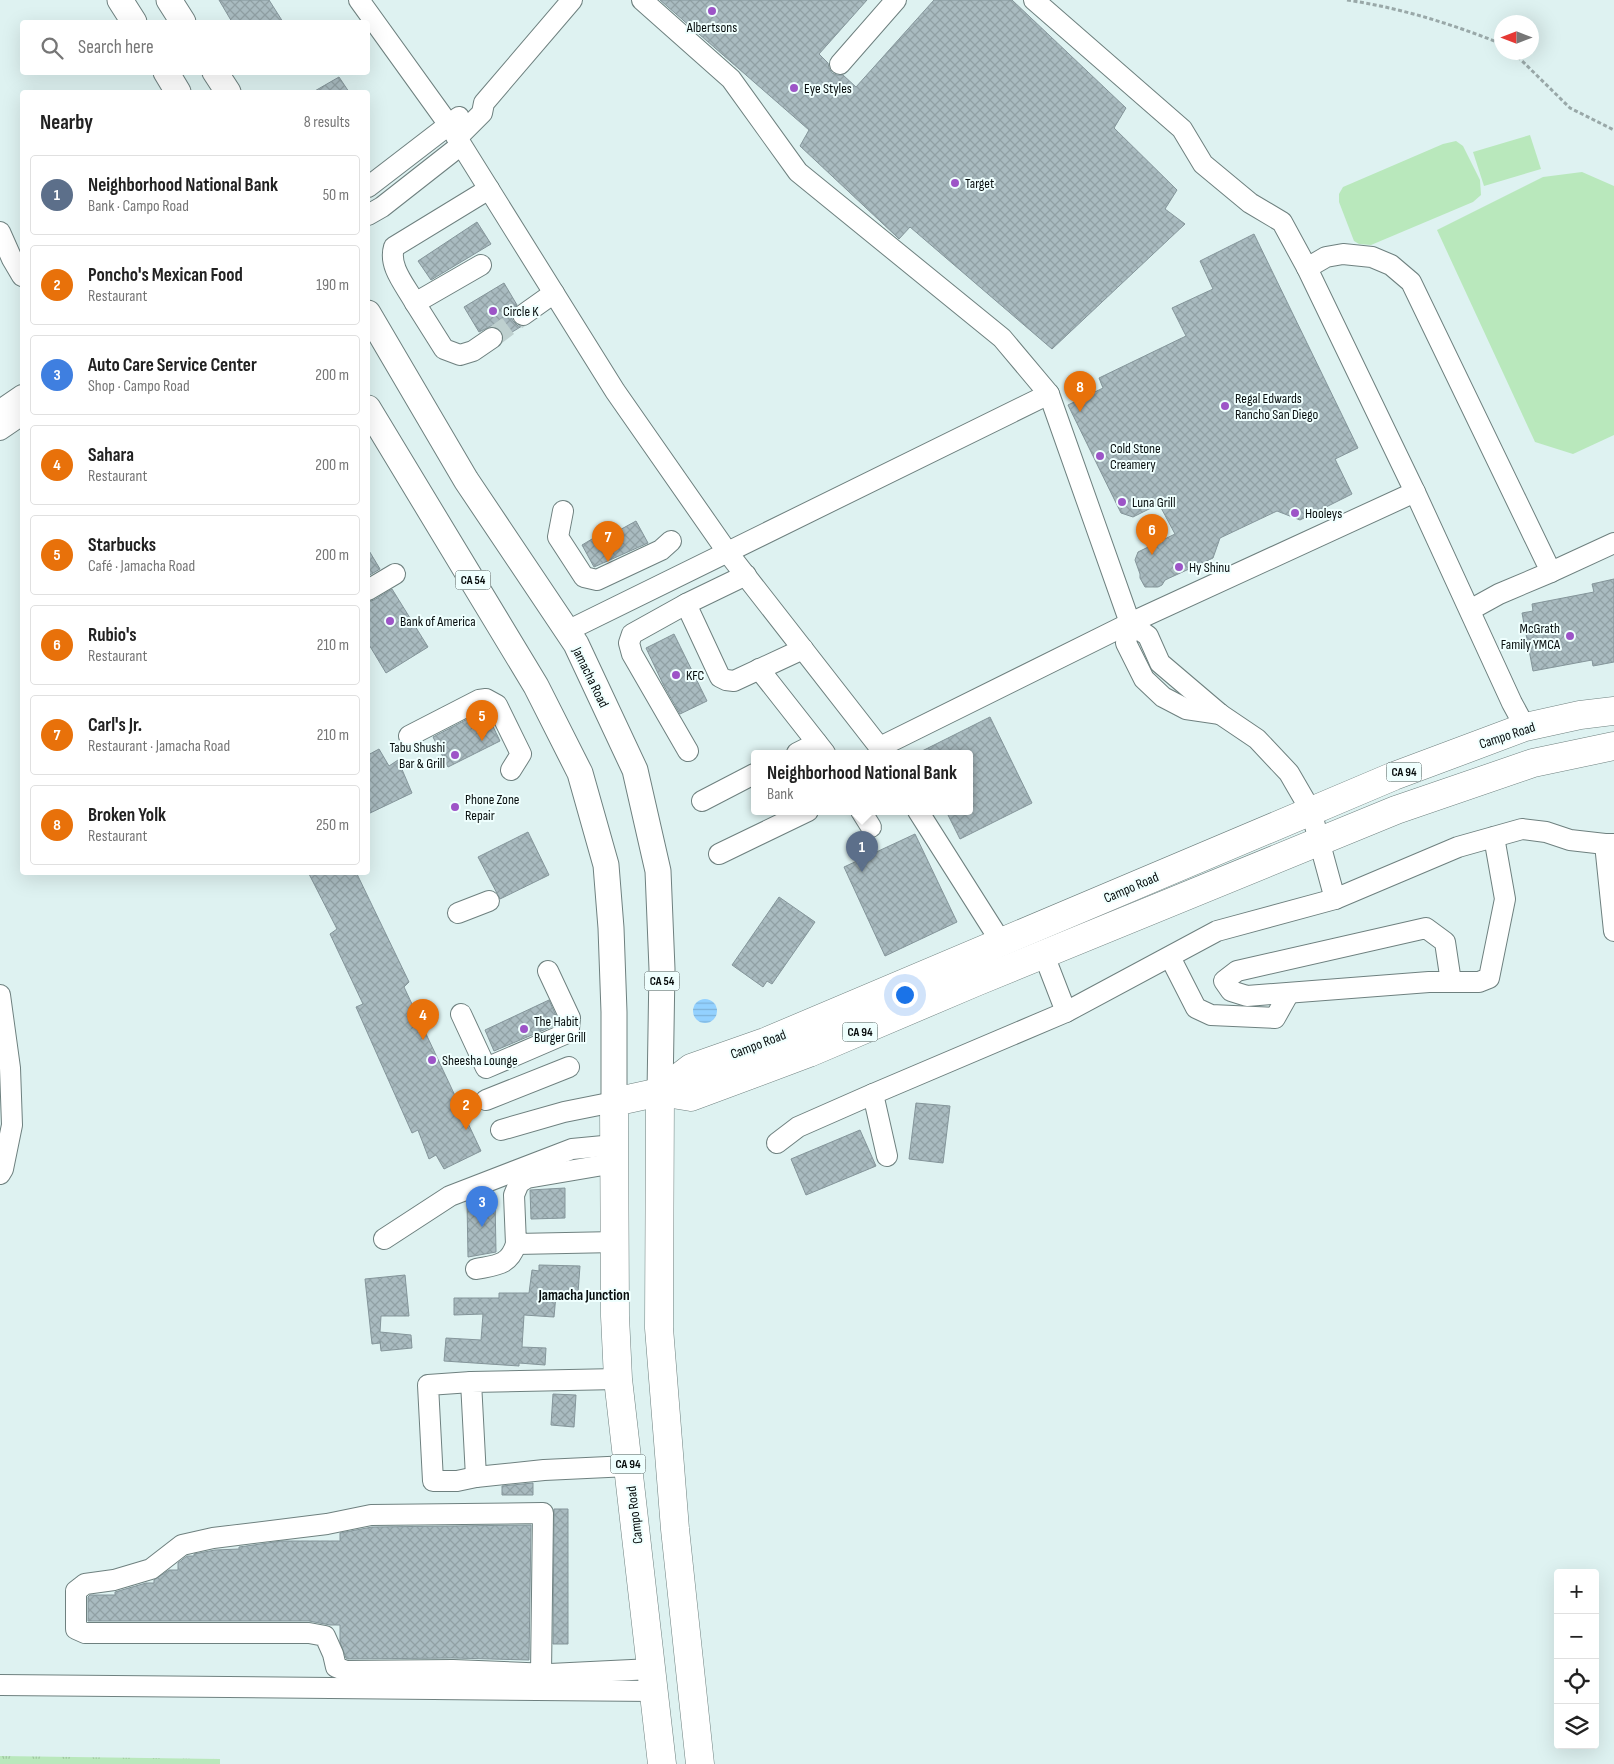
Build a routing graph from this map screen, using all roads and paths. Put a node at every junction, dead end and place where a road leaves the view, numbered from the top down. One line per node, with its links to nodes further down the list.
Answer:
1 (120, 0): 9 (main road)
2 (169, 0): 10 (main road)
3 (359, 0): 19 (street)
4 (572, 0): 19 (street)
5 (642, 0): 32 (street)
6 (896, 0): 13 (street)
7 (1034, 0): 25 (street)
8 (1347, 0): 11 (path)
9 (133, 20)
10 (182, 20)
11 (1494, 41)
12 (1521, 60): 18 (path)
13 (840, 64)
14 (168, 75): 16 (main road)
15 (217, 75): 17 (main road)
16 (177, 90)
17 (227, 90)
18 (1614, 130)
19 (456, 136): 20 (street); 21 (street); 22 (street)
20 (370, 186)
21 (489, 189): 27 (street); 28 (street)
22 (370, 214)
23 (0, 232): 26 (street)
24 (481, 265): 28 (street)
25 (1307, 268): 38 (street); 43 (street)
26 (20, 273)
27 (554, 293): 29 (street); 42 (street)
28 (415, 303): 31 (street)
29 (523, 315)
30 (370, 316): 50 (main road, Jamacha Road / CA 54)
31 (492, 338)
32 (1049, 394): 42 (street); 49 (street)
33 (20, 396): 34 (street)
34 (0, 410)
35 (370, 411): 88 (main road, CA 54)
36 (20, 416): 37 (street)
37 (0, 430)
38 (1415, 492): 48 (street); 49 (street)
39 (563, 511): 40 (street)
40 (671, 541)
41 (1614, 543): 43 (street)
42 (728, 553): 45 (street); 50 (street)
43 (1551, 572): 48 (street)
44 (395, 574): 46 (street)
45 (746, 575): 47 (street); 51 (street)
46 (370, 589)
47 (686, 604): 52 (street); 59 (street)
48 (1470, 610): 54 (street)
49 (1130, 623): 58 (street); 63 (street)
50 (567, 631): 85 (main road, Jamacha Road / CA 54)
51 (803, 649): 52 (street); 58 (street)
52 (759, 669): 57 (street)
53 (1614, 711): 54 (highway, Campo Road / CA 94)
54 (1525, 727): 63 (highway, Campo Road / CA 94)
55 (410, 736): 60 (street)
56 (1614, 746): 67 (highway, Campo Road / CA 94)
57 (821, 748)
58 (882, 750)
59 (688, 751)
60 (511, 770)
61 (751, 776): 62 (street)
62 (702, 801)
63 (1311, 811): 67 (street); 74 (highway, Campo Road / CA 94)
64 (800, 815): 69 (street)
65 (921, 815): 74 (street)
66 (1494, 837): 68 (street); 70 (street); 78 (street)
67 (1320, 841): 70 (street); 75 (highway, Campo Road / CA 94)
68 (1610, 844): 73 (street)
69 (719, 854)
70 (1335, 899): 76 (street)
71 (489, 901): 72 (street)
72 (458, 913)
73 (1614, 931)
74 (1001, 942): 85 (highway, Campo Road / CA 94)
75 (1044, 955): 81 (street); 85 (highway, Campo Road / CA 94)
76 (1170, 957): 79 (street); 81 (street)
77 (548, 971): 82 (street)
78 (1451, 982): 79 (street); 79 (street)
79 (1289, 993)
80 (0, 995): 84 (street)
81 (1066, 1012): 86 (street)
82 (461, 1014)
83 (569, 1067): 87 (street)
84 (5, 1068): 93 (street)
85 (660, 1092): 88 (highway, Campo Road / CA 94); 108 (highway)
86 (874, 1094): 90 (street); 92 (street)
87 (486, 1100)
88 (614, 1102): 89 (street); 91 (highway, Campo Road / CA 94)
89 (501, 1130)
90 (777, 1143)
91 (614, 1154): 94 (street); 95 (highway, Campo Road / CA 94); 96 (street)
92 (887, 1156)
93 (0, 1174)
94 (384, 1239)
95 (616, 1242): 96 (street); 98 (highway, Campo Road / CA 94)
96 (516, 1244): 97 (street)
97 (476, 1269)
98 (618, 1380): 99 (street); 100 (highway, Campo Road / CA 94)
99 (471, 1382): 101 (street); 101 (street)
100 (629, 1466): 101 (street); 103 (highway, Campo Road / CA 94)
101 (476, 1477)
102 (541, 1674): 102 (street); 103 (street)
103 (653, 1680): 104 (street); 105 (highway, Campo Road / CA 94)
104 (0, 1685)
105 (658, 1725): 106 (highway); 107 (highway, Campo Road / CA 94)
106 (647, 1764)
107 (662, 1764)
108 (700, 1764)

